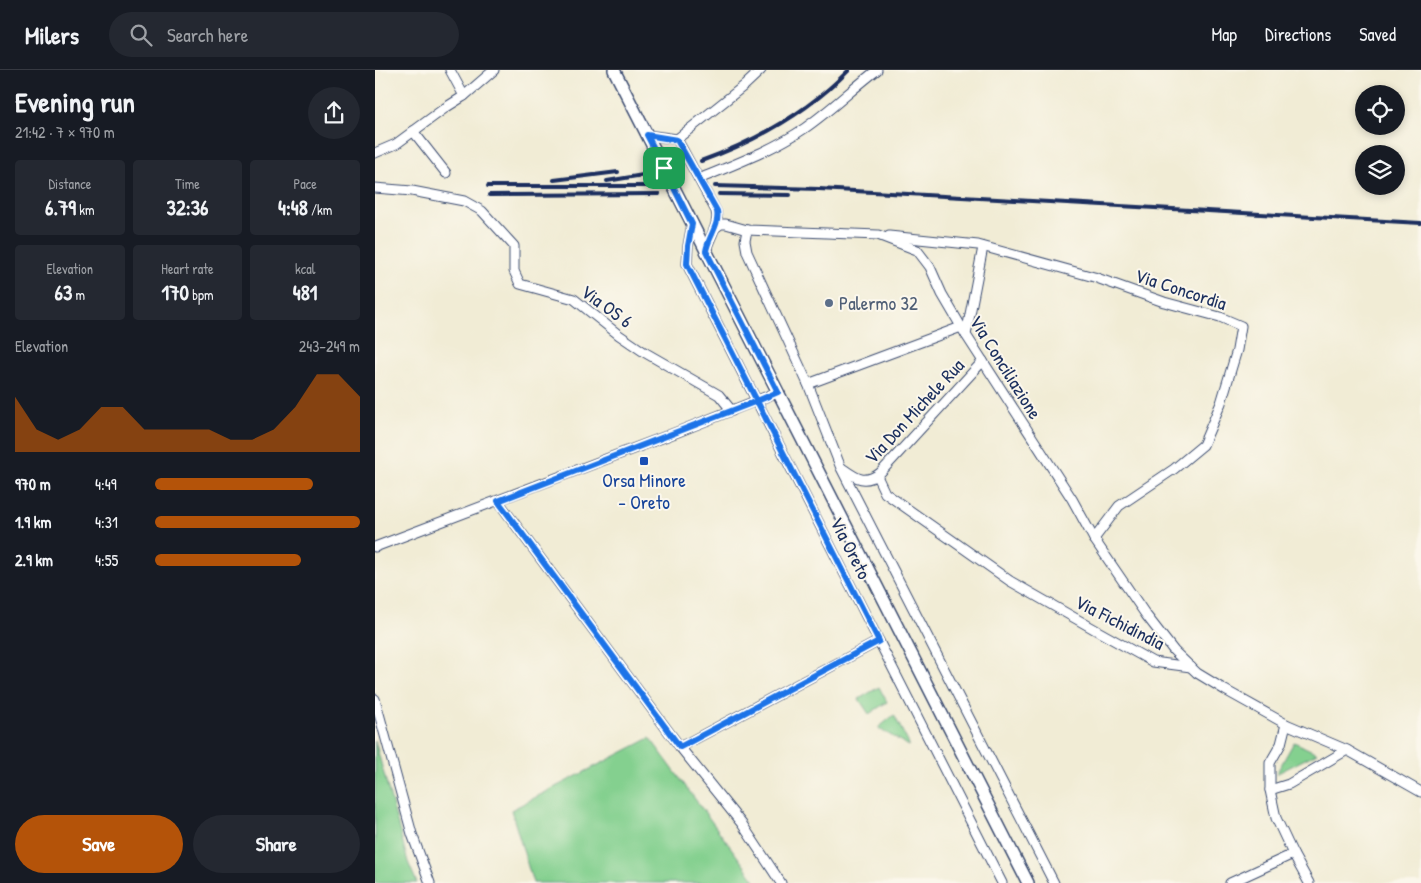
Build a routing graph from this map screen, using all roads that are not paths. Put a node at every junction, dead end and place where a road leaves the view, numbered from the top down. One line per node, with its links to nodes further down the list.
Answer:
1 (450, 70): 6 (street)
2 (493, 70): 6 (street)
3 (614, 70): 8 (street, Via Oreto)
4 (761, 70): 9 (street)
5 (877, 70): 12 (street)
6 (464, 96): 7 (street)
7 (413, 131): 10 (street); 11 (street)
8 (647, 135): 9 (street); 14 (street, Via Oreto)
9 (677, 140): 12 (street)
10 (375, 153)
11 (446, 173)
12 (699, 179): 15 (street)
13 (375, 188): 26 (street, Via OS 6)
14 (692, 224): 19 (street, Via Oreto); 25 (street, Via Oreto)
15 (715, 228): 16 (street, Via Conciliazione); 19 (street)
16 (747, 230): 17 (street, Via Conciliazione); 23 (street, Via Oreto)
17 (878, 234): 18 (street, Via Concordia); 20 (street, Via Conciliazione)
18 (983, 247): 21 (street); 30 (street, Via Concordia)
19 (706, 251): 24 (street, Via Oreto)
20 (961, 327): 21 (street, Via Conciliazione); 23 (street)
21 (966, 335): 22 (street, Via Conciliazione)
22 (983, 361): 28 (street, Via Don Michele Rua); 30 (street, Via Conciliazione)
23 (808, 384): 27 (street, Via Oreto)
24 (778, 392): 25 (street); 45 (street, Via Oreto)
25 (757, 401): 26 (street); 32 (street, Via Oreto)
26 (732, 410): 29 (street)
27 (841, 468): 28 (street, Via Don Michele Rua); 46 (street, Via Oreto)
28 (877, 476): 33 (street, Via Fichidindia)
29 (498, 501): 31 (street); 36 (street)
30 (1094, 539): 33 (street, Via Conciliazione)
31 (375, 547)
32 (879, 641): 36 (street); 44 (street, Via Oreto)
33 (1191, 667): 35 (street, Via Fichidindia)
34 (375, 700): 42 (street)
35 (1286, 724): 37 (street, Via Fichidindia); 38 (street)
36 (680, 747): 43 (street)
37 (1347, 750): 38 (street); 39 (street, Via Fichidindia)
38 (1271, 790): 40 (street)
39 (1421, 792)
40 (1293, 854): 41 (street); 47 (street)
41 (1309, 882)
42 (430, 883)
43 (781, 883)
44 (1002, 883)
45 (1027, 883)
46 (1054, 883)
47 (1231, 883)

